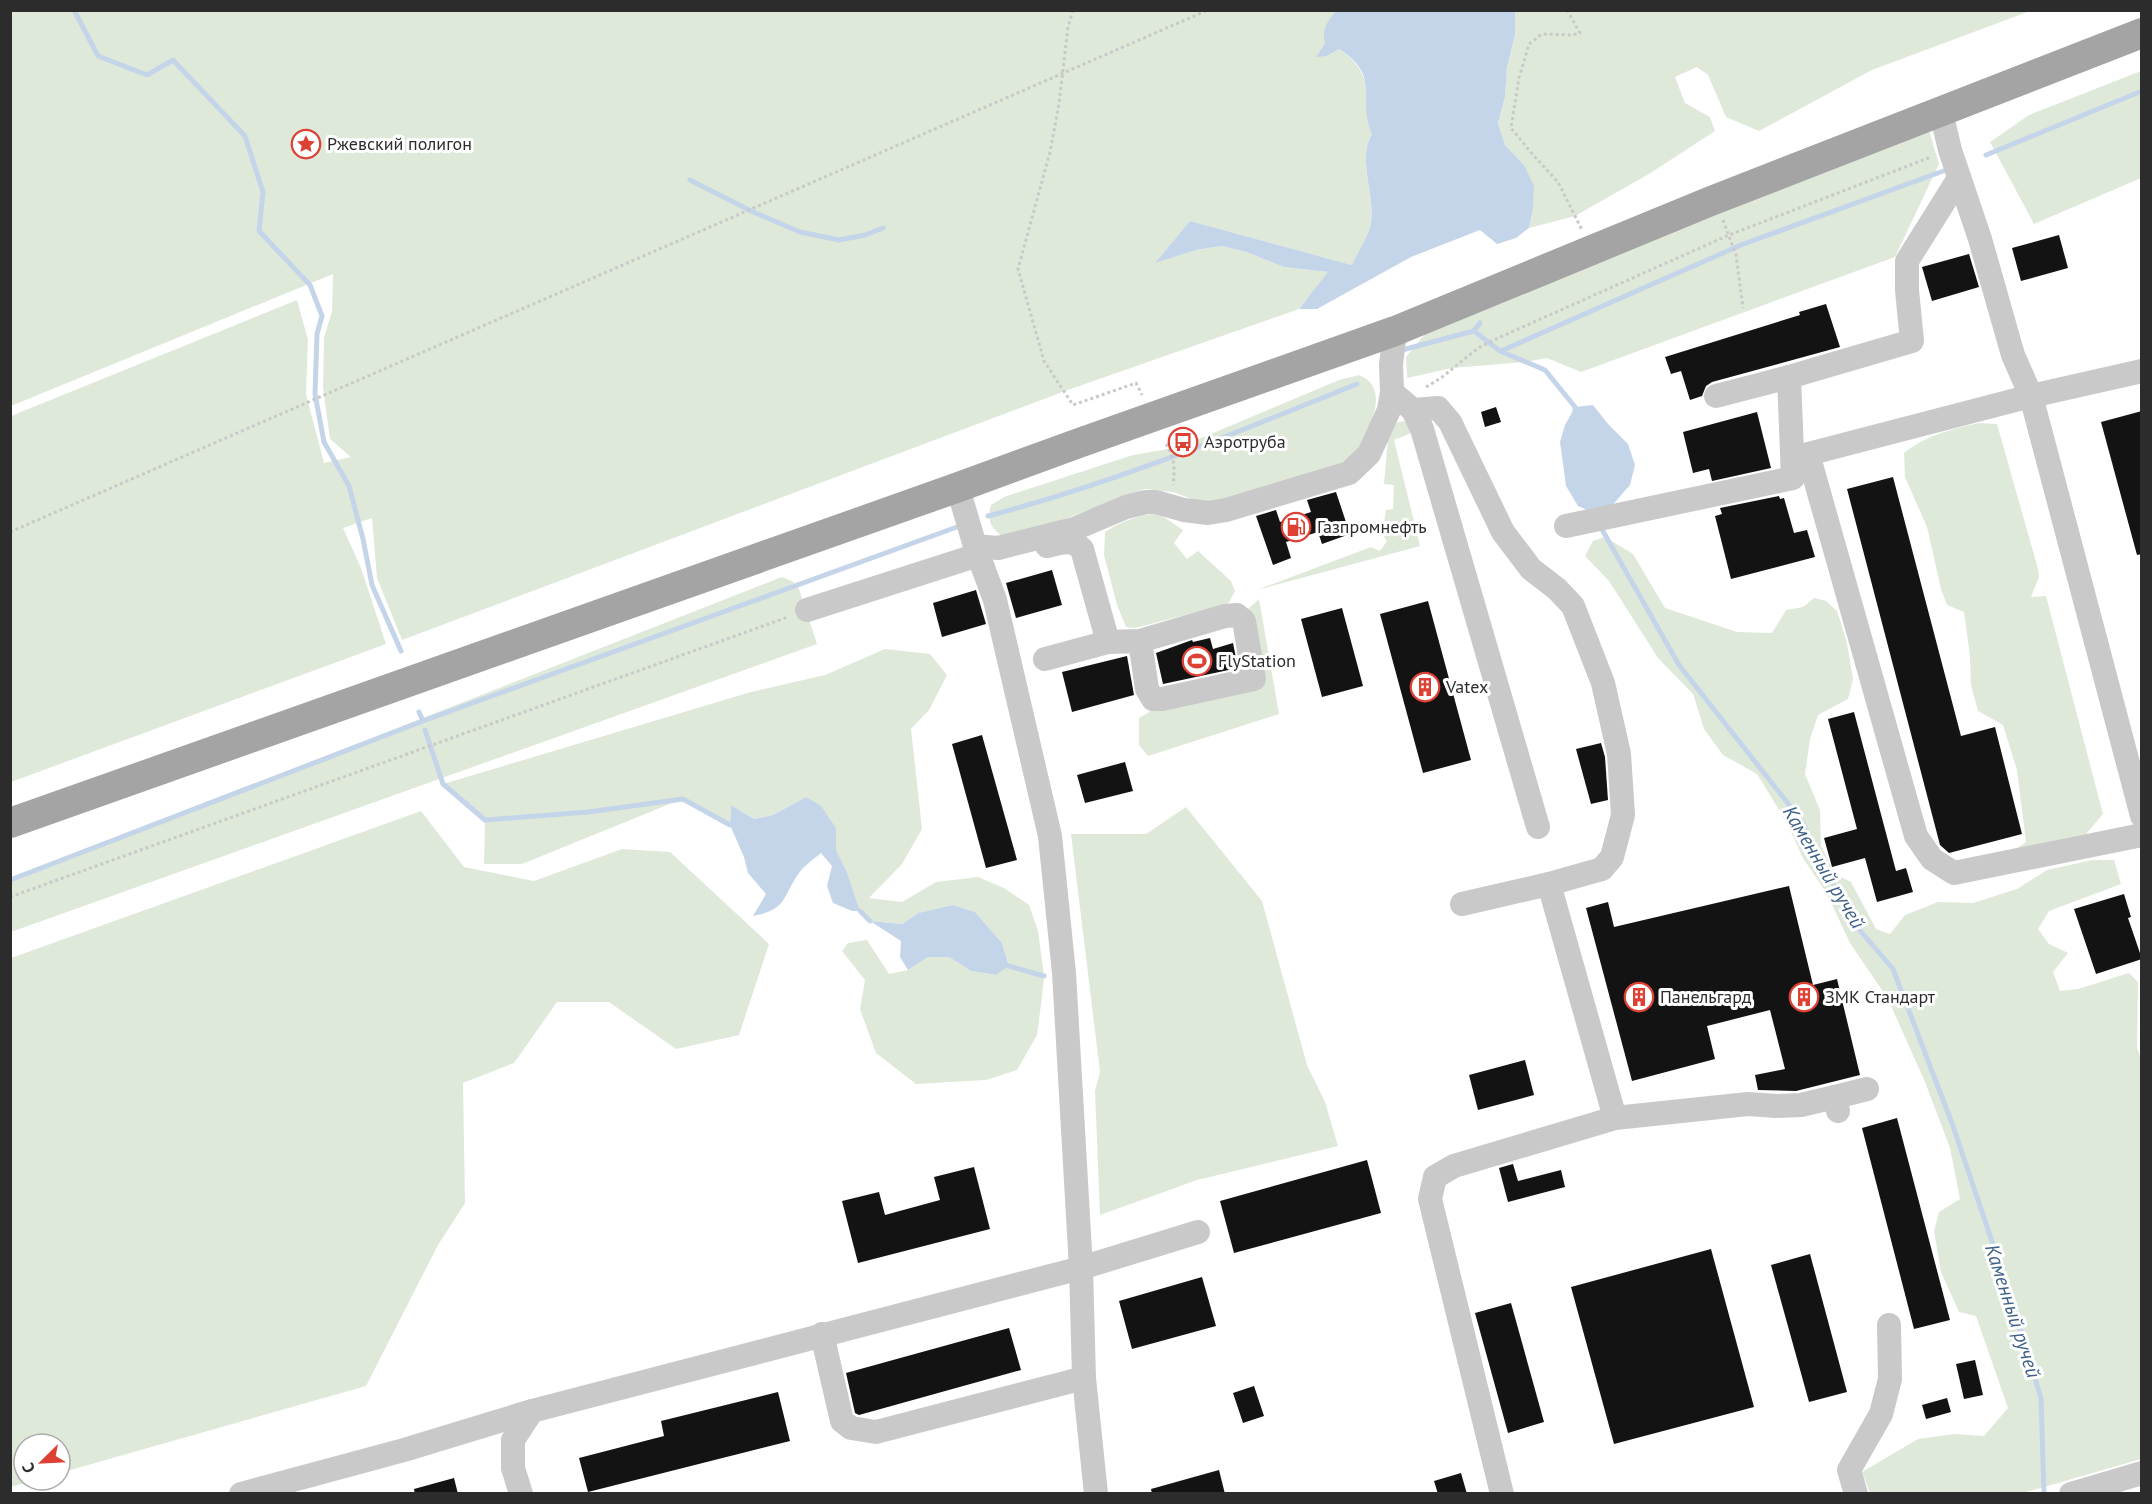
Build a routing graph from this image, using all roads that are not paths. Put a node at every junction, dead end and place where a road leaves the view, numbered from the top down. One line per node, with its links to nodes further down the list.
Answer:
1 (2142, 33): 2 (main road)
2 (1941, 112): 3 (lane); 4 (main road)
3 (1959, 178): 6 (lane); 8 (lane)
4 (1395, 331): 9 (lane); 10 (main road)
5 (2142, 371): 8 (lane)
6 (1790, 377): 7 (lane); 11 (lane)
7 (1716, 396)
8 (2031, 396): 18 (lane); 21 (lane)
9 (1402, 401): 12 (lane); 20 (lane); 22 (lane)
10 (956, 489): 13 (lane); 19 (main road)
11 (1566, 526)
12 (1078, 539): 13 (lane); 16 (lane)
13 (984, 550): 14 (lane); 27 (lane)
14 (807, 610)
15 (1140, 641): 15 (lane); 16 (lane)
16 (1108, 642): 17 (lane)
17 (1045, 659)
18 (2142, 816)
19 (10, 823)
20 (1538, 826)
21 (2142, 835)
22 (1549, 884): 23 (lane); 25 (lane)
23 (1462, 904)
24 (1867, 1089): 25 (lane)
25 (1615, 1118): 37 (lane)
26 (1198, 1232): 27 (lane)
27 (1081, 1268): 29 (lane); 30 (lane)
28 (1889, 1325): 38 (lane)
29 (822, 1334): 30 (lane); 31 (lane)
30 (1084, 1378): 36 (lane)
31 (532, 1411): 34 (lane); 35 (lane)
32 (2142, 1473): 33 (lane)
33 (2075, 1492)
34 (242, 1494)
35 (520, 1494)
36 (1096, 1494)
37 (1502, 1494)
38 (1856, 1494)

